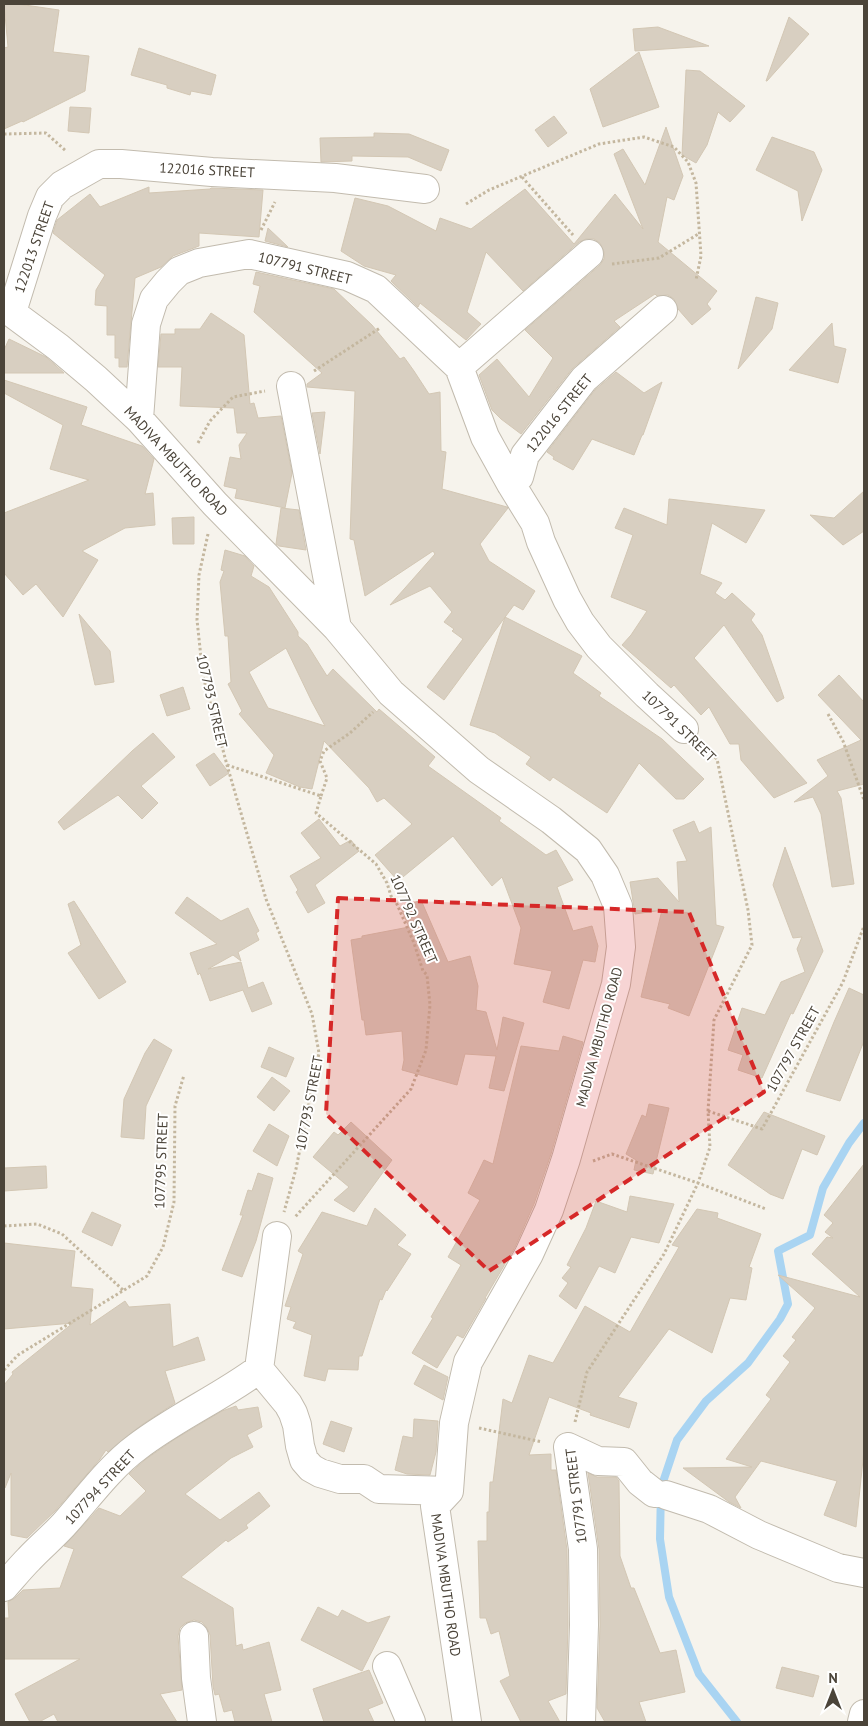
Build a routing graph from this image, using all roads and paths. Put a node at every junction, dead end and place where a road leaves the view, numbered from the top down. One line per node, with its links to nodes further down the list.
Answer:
1 (4, 134): 2 (path)
2 (88, 170): 3 (street, 122016 STREET); 11 (street, 122013 STREET)
3 (289, 174): 5 (street, 122016 STREET); 8 (path)
4 (522, 177): 6 (path); 7 (path); 9 (path)
5 (425, 189)
6 (466, 204)
7 (700, 233): 9 (path); 10 (path)
8 (249, 254): 13 (street, 107791 STREET); 16 (street, 107791 STREET)
9 (589, 254): 14 (street)
10 (696, 280)
11 (8, 309): 16 (street, MADIVA MBUTHO ROAD)
12 (662, 310): 18 (street, 122016 STREET)
13 (403, 313): 14 (street, 107791 STREET); 15 (path)
14 (459, 367): 18 (street, 107791 STREET)
15 (291, 386): 17 (path); 20 (street, MADIVA MBUTHO ROAD)
16 (139, 419): 17 (street, MADIVA MBUTHO ROAD)
17 (182, 470): 19 (street, MADIVA MBUTHO ROAD)
18 (511, 484): 23 (street, 107791 STREET)
19 (214, 504): 20 (street, MADIVA MBUTHO ROAD); 24 (path, 107793 STREET)
20 (337, 628): 21 (street, MADIVA MBUTHO ROAD)
21 (391, 693): 25 (path, 107792 STREET); 30 (street, MADIVA MBUTHO ROAD)
22 (828, 714): 26 (path)
23 (684, 729): 29 (path, 107791 STREET)
24 (227, 765): 25 (path); 34 (path, 107793 STREET)
25 (321, 796): 34 (path, 107792 STREET)
26 (864, 800)
27 (864, 926): 29 (path, 107797 STREET)
28 (184, 1075): 35 (path, 107795 STREET)
29 (708, 1111): 31 (path, 107791 STREET)
30 (566, 1159): 31 (path); 38 (street, MADIVA MBUTHO ROAD)
31 (698, 1183): 32 (path); 39 (path, 107791 STREET)
32 (766, 1209)
33 (4, 1226): 35 (path)
34 (277, 1236): 36 (street)
35 (123, 1290): 37 (path, 107795 STREET)
36 (259, 1368): 40 (street); 42 (street, 107794 STREET)
37 (4, 1370)
38 (454, 1423): 39 (path); 40 (street, MADIVA MBUTHO ROAD)
39 (568, 1447): 41 (street); 49 (street, 107791 STREET)
40 (449, 1491): 48 (street, MADIVA MBUTHO ROAD)
41 (864, 1573)
42 (4, 1587)
43 (194, 1636): 46 (street)
44 (387, 1666): 47 (street)
45 (864, 1714): 50 (street)
46 (202, 1722)
47 (411, 1722)
48 (467, 1722)
49 (581, 1722)
50 (862, 1722)

